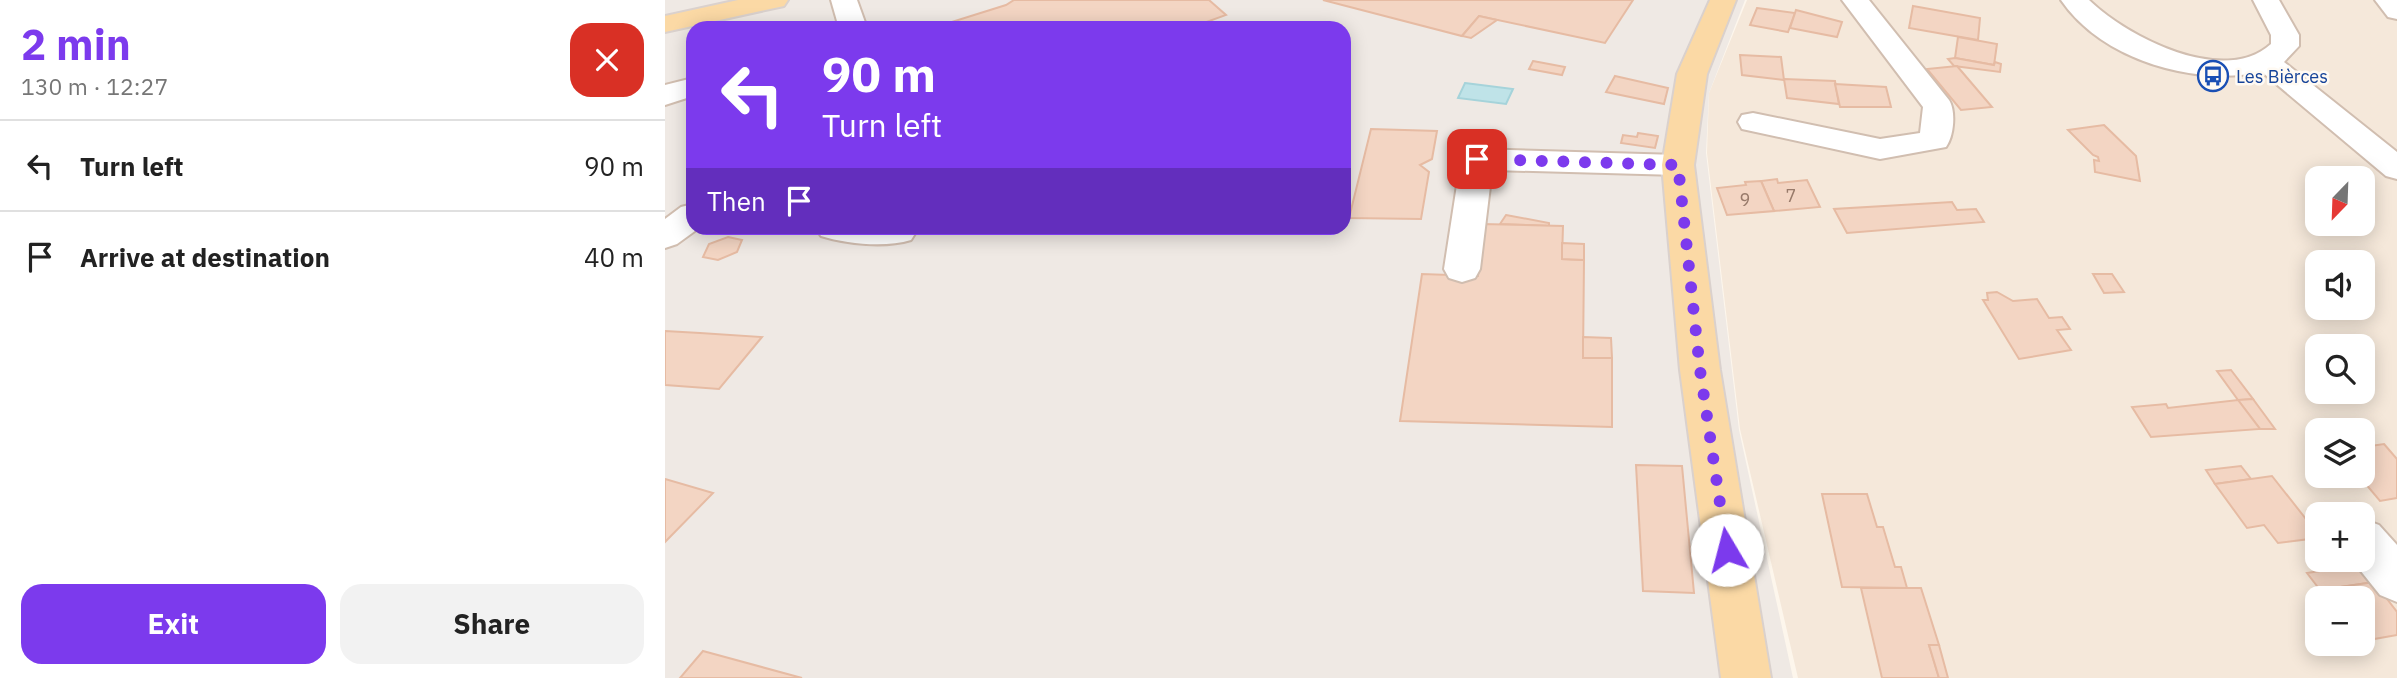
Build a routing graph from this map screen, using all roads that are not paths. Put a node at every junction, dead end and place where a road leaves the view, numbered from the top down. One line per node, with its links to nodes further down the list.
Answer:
1 (775, 0): 12 (main road)
2 (794, 0): 10 (main road)
3 (844, 0): 11 (street)
4 (1723, 0): 19 (main road)
5 (1855, 0): 18 (street)
6 (2074, 0): 15 (street)
7 (2266, 0): 15 (street)
8 (2388, 0): 9 (street)
9 (2397, 11)
10 (719, 21)
11 (851, 21)
12 (665, 24)
13 (686, 30): 14 (main road)
14 (665, 35)
15 (2267, 62): 20 (street)
16 (686, 89): 17 (street)
17 (665, 96)
18 (1753, 122)
19 (1678, 165): 21 (street); 24 (main road)
20 (2397, 169)
21 (1462, 270)
22 (2375, 553): 23 (street)
23 (2397, 580)
24 (1746, 678)

